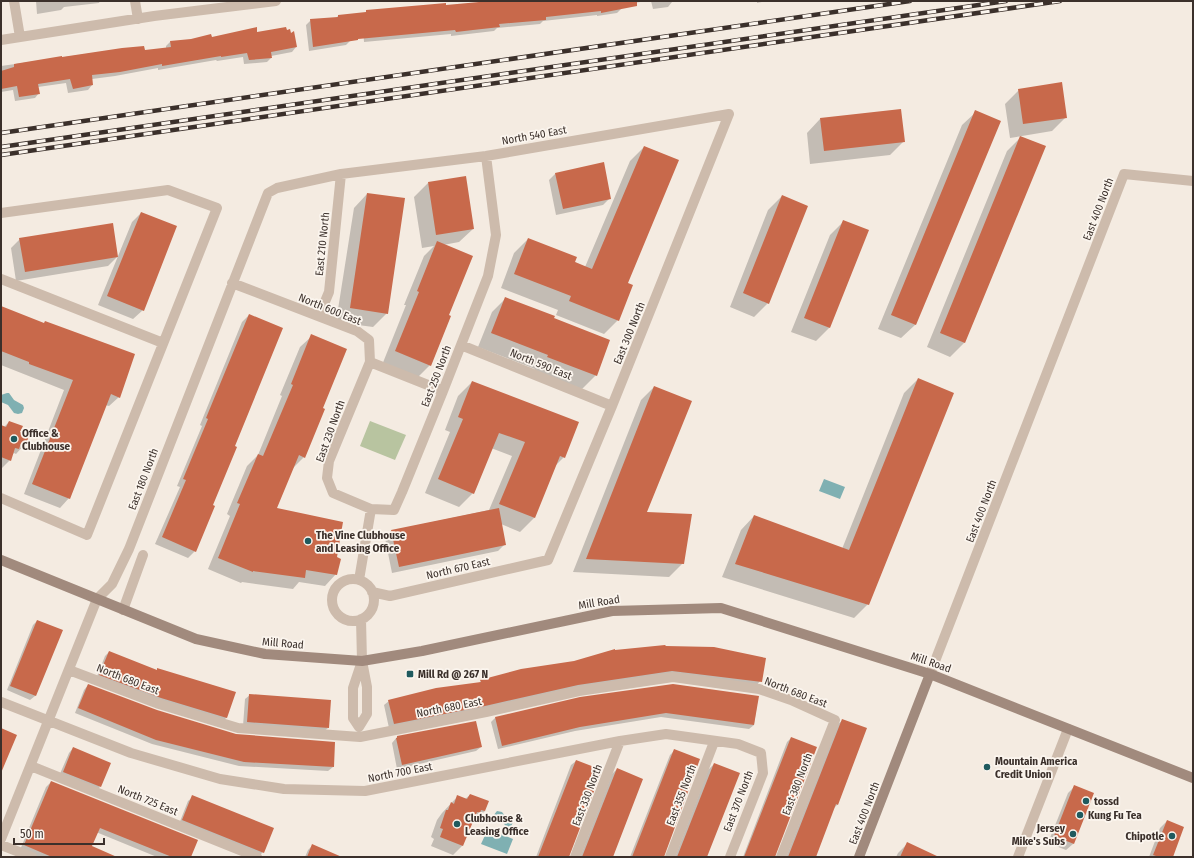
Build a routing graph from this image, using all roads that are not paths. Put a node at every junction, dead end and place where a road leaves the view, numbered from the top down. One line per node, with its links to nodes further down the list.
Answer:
1 (14, 1): 5 (street)
2 (135, 1): 4 (street)
3 (270, 1): 4 (street)
4 (138, 19): 5 (street)
5 (20, 37): 6 (street)
6 (1, 40)
7 (729, 114): 8 (street, North 540 East); 19 (street, East 300 North)
8 (486, 156): 9 (street, North 540 East); 16 (street, East 250 North)
9 (341, 174): 13 (street, East 180 North); 14 (street, East 210 North)
10 (1193, 181): 32 (street, East 400 North)
11 (1, 213): 15 (street)
12 (1, 279): 15 (street)
13 (232, 283): 14 (street, North 600 East); 27 (street, East 180 North)
14 (319, 316): 17 (street, North 600 East)
15 (163, 343): 20 (street)
16 (461, 345): 18 (street, East 250 North); 19 (street, North 590 East)
17 (370, 362): 18 (street); 21 (street, East 230 North)
18 (444, 391): 21 (street, East 250 North)
19 (612, 406): 24 (street, East 300 North)
20 (1, 498)
21 (371, 509): 25 (street)
22 (143, 555): 28 (street)
23 (1, 560): 27 (main road, Mill Road)
24 (548, 560): 26 (street, North 670 East)
25 (359, 580): 26 (street); 29 (street)
26 (372, 592): 29 (street)
27 (97, 599): 28 (main road, Mill Road); 31 (street, East 180 North)
28 (123, 610): 30 (main road, Mill Road)
29 (360, 619): 30 (street)
30 (362, 661): 30 (street); 32 (main road, Mill Road)
31 (69, 670): 34 (street, North 680 East); 35 (street, East 180 North)
32 (930, 674): 36 (main road, Mill Road); 50 (main road, East 400 North)
33 (1, 702): 35 (street, North 700 East)
34 (835, 720): 49 (street, East 380 North)
35 (48, 722): 37 (street, North 700 East); 40 (street, East 180 North)
36 (1068, 729): 41 (main road, Mill Road); 51 (street)
37 (620, 741): 38 (street, North 700 East); 46 (street, East 330 North)
38 (714, 742): 39 (street, North 700 East); 47 (street, East 355 North)
39 (761, 753): 48 (street, East 370 North)
40 (31, 766): 42 (street, East 180 North); 45 (street, North 725 East)
41 (1193, 778)
42 (1, 839)
43 (1, 845): 44 (street)
44 (32, 857)
45 (256, 857)
46 (575, 857)
47 (670, 857)
48 (730, 857)
49 (781, 857)
50 (860, 857)
51 (1018, 857)

